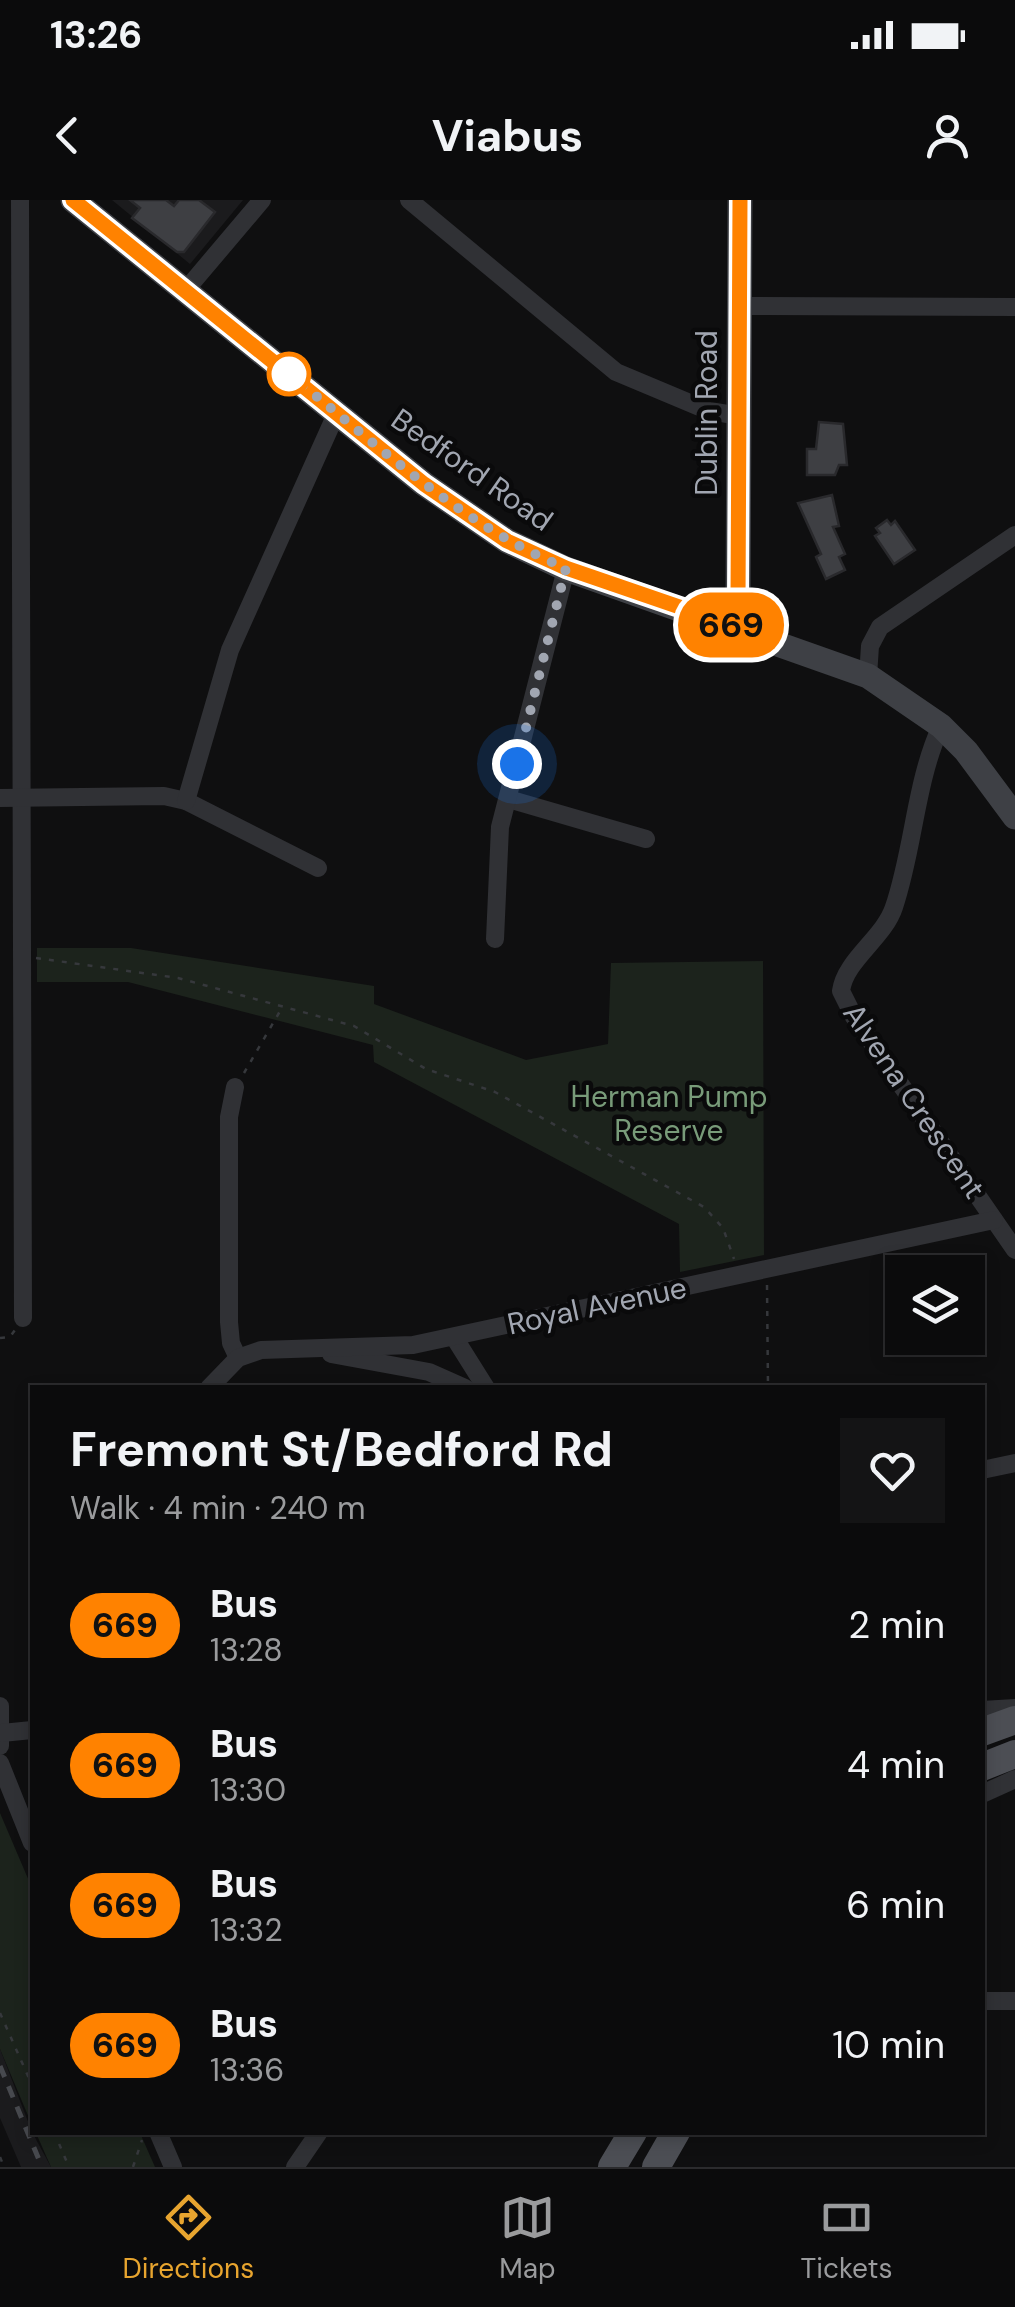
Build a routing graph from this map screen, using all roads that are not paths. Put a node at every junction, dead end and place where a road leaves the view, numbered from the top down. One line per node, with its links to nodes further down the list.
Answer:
1 (20, 200): 17 (street)
2 (73, 200): 6 (main road, Bedford Road)
3 (262, 200): 6 (street)
4 (409, 200): 10 (street)
5 (740, 200): 7 (main road, Dublin Road)
6 (185, 291): 9 (main road, Bedford Road)
7 (740, 306): 8 (street); 10 (main road, Dublin Road)
8 (1015, 307)
9 (337, 412): 12 (main road, Bedford Road); 19 (street)
10 (740, 416): 13 (main road, Dublin Road)
11 (1015, 534): 14 (street)
12 (566, 568): 13 (main road, Bedford Road); 18 (street)
13 (732, 625): 14 (main road, Bedford Road)
14 (868, 676): 15 (main road, Bedford Road)
15 (941, 726): 20 (main road, Bedford Road); 25 (street, Alvena Crescent)
16 (0, 798): 17 (street)
17 (21, 798): 19 (street); 27 (street)
18 (508, 799): 21 (street); 23 (street)
19 (186, 802): 22 (street)
20 (1015, 817)
21 (646, 839)
22 (318, 868)
23 (495, 939)
24 (235, 1087): 30 (street)
25 (994, 1220): 26 (street, Alvena Crescent); 28 (street, Royal Avenue)
26 (1015, 1250)
27 (23, 1318)
28 (454, 1337): 29 (street, Royal Avenue); 33 (street)
29 (321, 1349): 30 (street, Royal Avenue); 32 (street)
30 (238, 1358): 31 (street)
31 (213, 1385)
32 (458, 1385)
33 (484, 1385)
34 (1015, 1463): 35 (street)
35 (985, 1469)
36 (0, 1706): 42 (street)
37 (1015, 1708): 38 (street)
38 (985, 1710)
39 (1015, 1720): 41 (main road)
40 (30, 1731): 42 (street)
41 (985, 1731)
42 (1, 1740)
43 (1015, 1754): 45 (main road)
44 (0, 1763): 48 (street)
45 (985, 1766)
46 (1015, 1780): 47 (street)
47 (985, 1793)
48 (30, 1838)
49 (1015, 2000): 50 (street)
50 (985, 2001)
51 (159, 2135): 55 (street)
52 (317, 2135): 56 (street)
53 (674, 2135): 57 (main road)
54 (622, 2149): 57 (main road)
55 (174, 2167)
56 (295, 2167)
57 (656, 2167)

